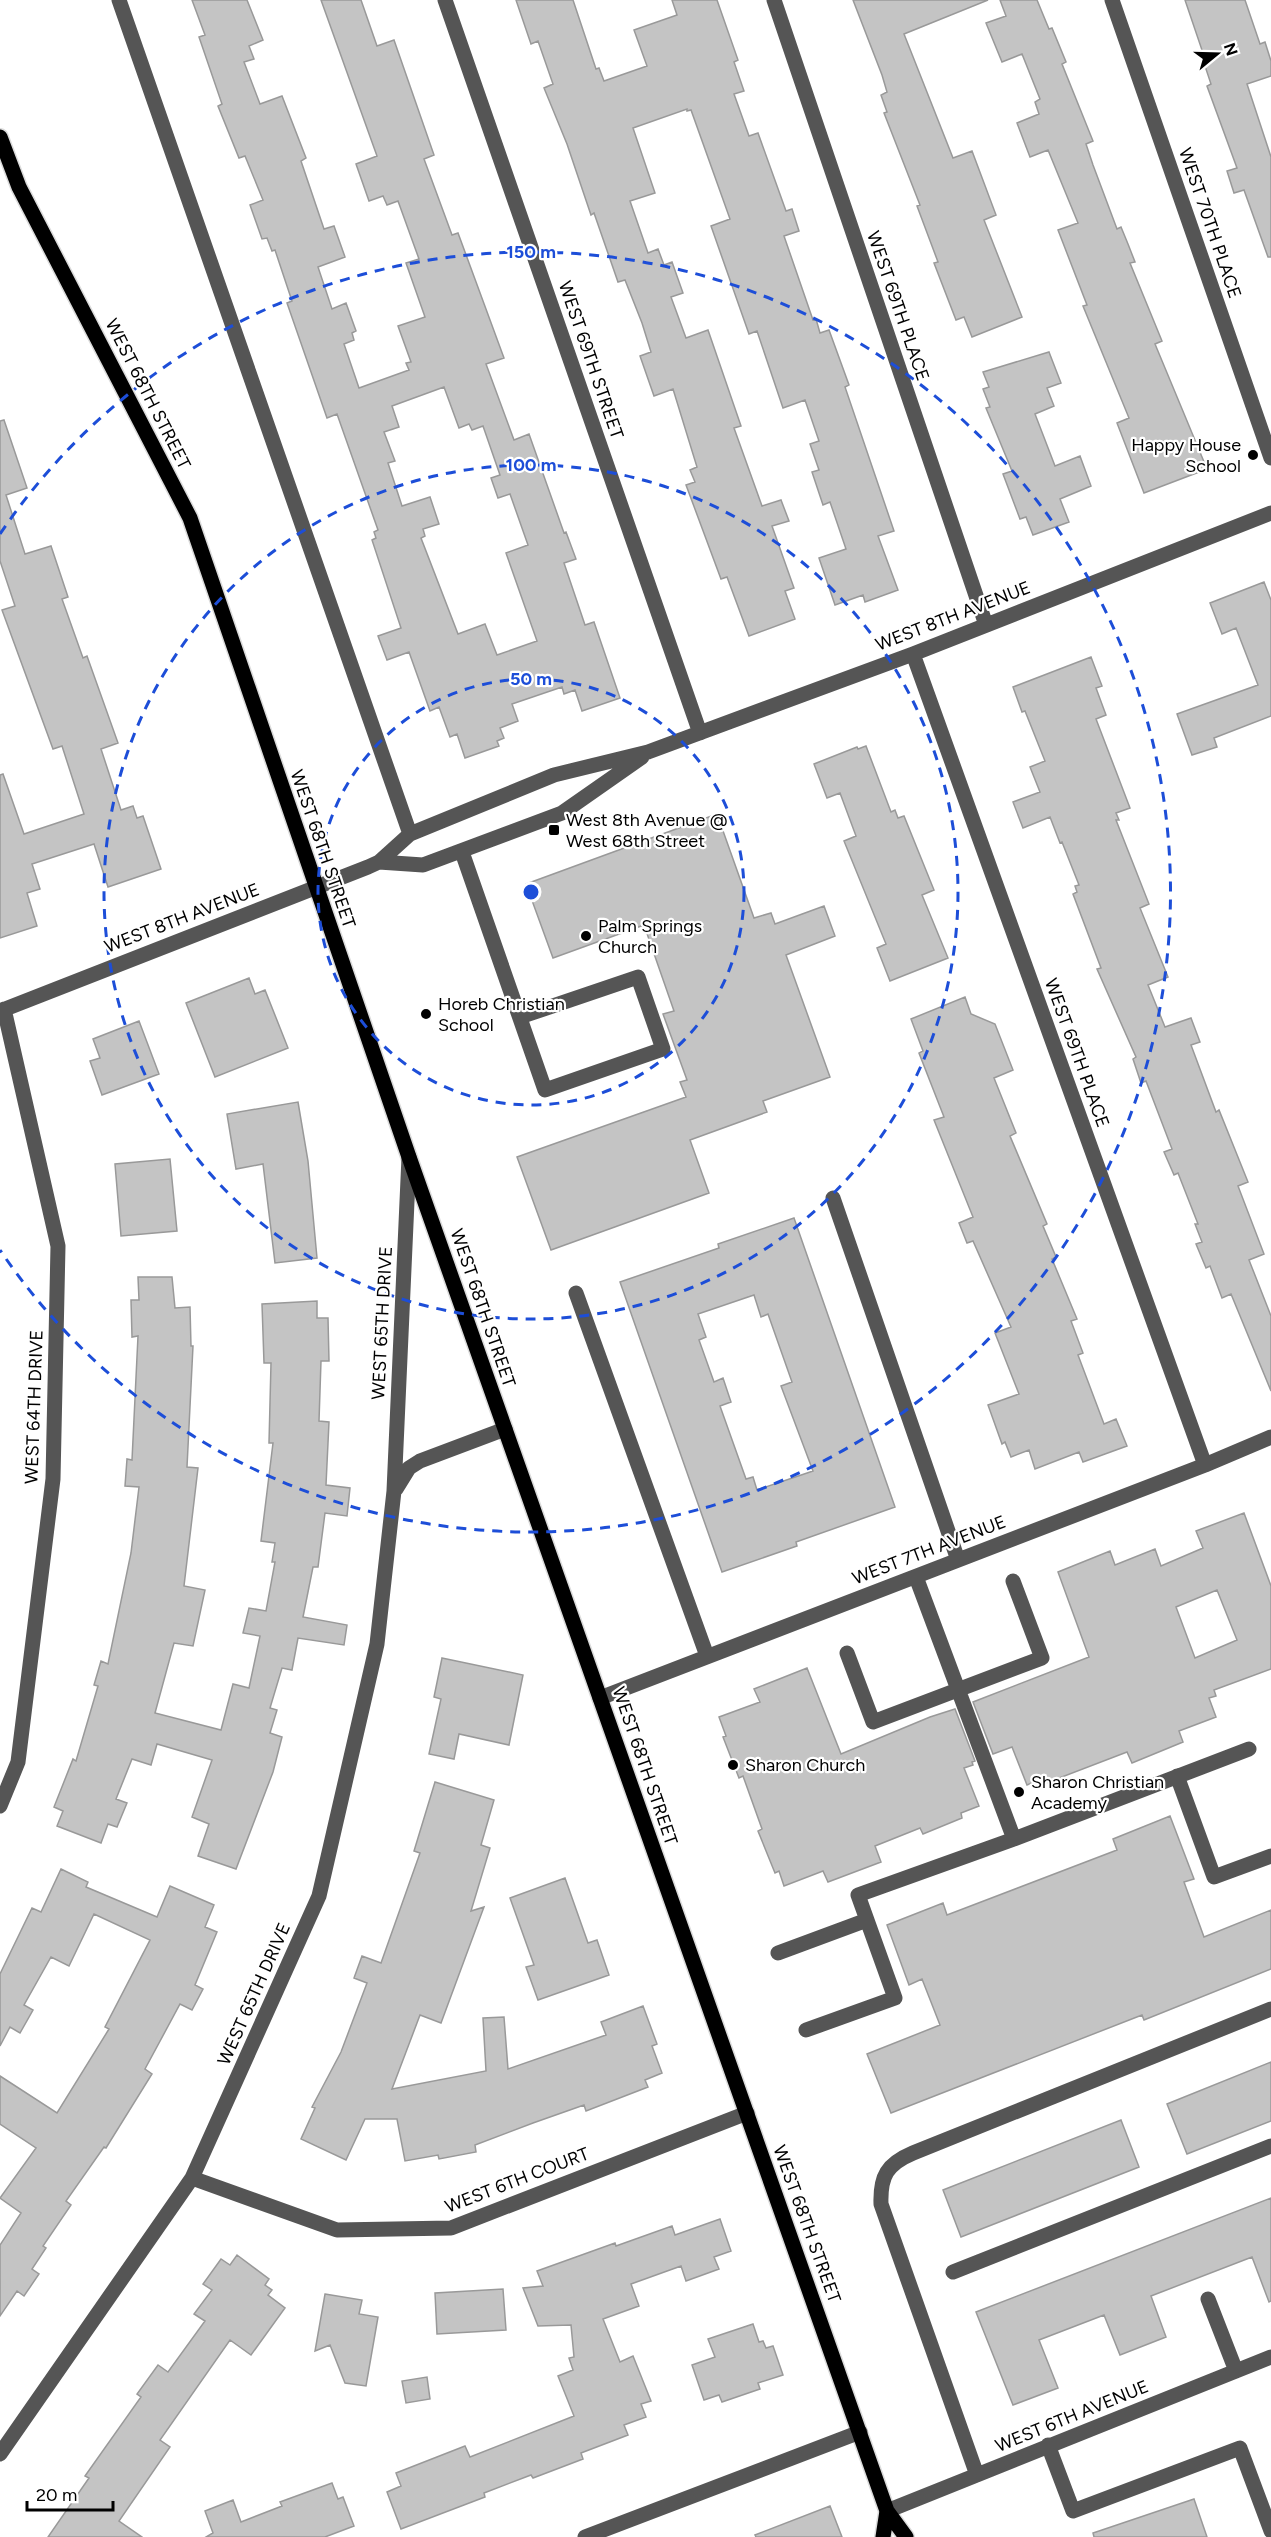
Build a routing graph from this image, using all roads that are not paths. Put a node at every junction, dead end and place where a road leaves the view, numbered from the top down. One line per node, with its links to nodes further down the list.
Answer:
1 (119, 0): 12 (street)
2 (445, 0): 10 (street, WEST 69TH STREET)
3 (774, 0): 8 (street, WEST 69TH PLACE)
4 (1112, 0): 6 (street, WEST 70TH PLACE)
5 (0, 137): 15 (main road, WEST 68TH STREET)
6 (1271, 458)
7 (1271, 513): 8 (street, WEST 8TH AVENUE)
8 (986, 625): 9 (street, WEST 8TH AVENUE)
9 (913, 654): 10 (street, WEST 8TH AVENUE); 23 (street, WEST 69TH PLACE)
10 (700, 733): 11 (street, WEST 8TH AVENUE)
11 (648, 752): 12 (street, WEST 8TH AVENUE); 13 (street, WEST 8TH AVENUE)
12 (410, 834): 14 (street, WEST 8TH AVENUE)
13 (462, 852): 14 (street, WEST 8TH AVENUE); 17 (street)
14 (379, 862): 15 (street, WEST 8TH AVENUE)
15 (315, 887): 16 (street, WEST 8TH AVENUE); 18 (main road, WEST 68TH STREET)
16 (2, 1010): 34 (street, WEST 64TH DRIVE)
17 (520, 1017): 17 (street)
18 (409, 1157): 21 (main road, WEST 68TH STREET); 24 (street, WEST 65TH DRIVE)
19 (833, 1198): 25 (street)
20 (576, 1293): 29 (street)
21 (505, 1429): 24 (street, WEST 65TH DRIVE); 31 (main road, WEST 68TH STREET)
22 (1271, 1437): 23 (street, WEST 7TH AVENUE)
23 (1205, 1465): 25 (street, WEST 7TH AVENUE)
24 (394, 1491): 43 (street, WEST 65TH DRIVE)
25 (958, 1560): 26 (street, WEST 7TH AVENUE)
26 (916, 1577): 29 (street, WEST 7TH AVENUE); 30 (street)
27 (1013, 1581): 30 (street)
28 (847, 1653): 30 (street)
29 (707, 1656): 31 (street, WEST 7TH AVENUE)
30 (958, 1690): 35 (street)
31 (600, 1698): 41 (main road, WEST 68TH STREET)
32 (1249, 1749): 33 (street)
33 (1177, 1776): 35 (street); 36 (street)
34 (0, 1806)
35 (1014, 1839): 37 (street)
36 (1271, 1856)
37 (867, 1920): 38 (street); 40 (street)
38 (778, 1953)
39 (1271, 2009): 51 (street)
40 (806, 2030)
41 (747, 2113): 43 (street, WEST 6TH COURT); 48 (main road, WEST 68TH STREET)
42 (1271, 2145): 44 (street)
43 (192, 2178): 50 (street, WEST 65TH DRIVE)
44 (953, 2272)
45 (1208, 2299): 47 (street)
46 (1271, 2357): 47 (street, WEST 6TH AVENUE)
47 (1236, 2371): 49 (street, WEST 6TH AVENUE)
48 (860, 2432): 52 (main road, WEST 68TH STREET); 54 (street)
49 (1048, 2445): 51 (street, WEST 6TH AVENUE); 53 (street)
50 (0, 2454)
51 (977, 2475): 52 (street, WEST 6TH AVENUE)
52 (887, 2511): 55 (main road, WEST 68TH STREET); 56 (main road, WEST 68TH STREET)
53 (1271, 2531)
54 (585, 2537)
55 (883, 2537)
56 (906, 2537)

